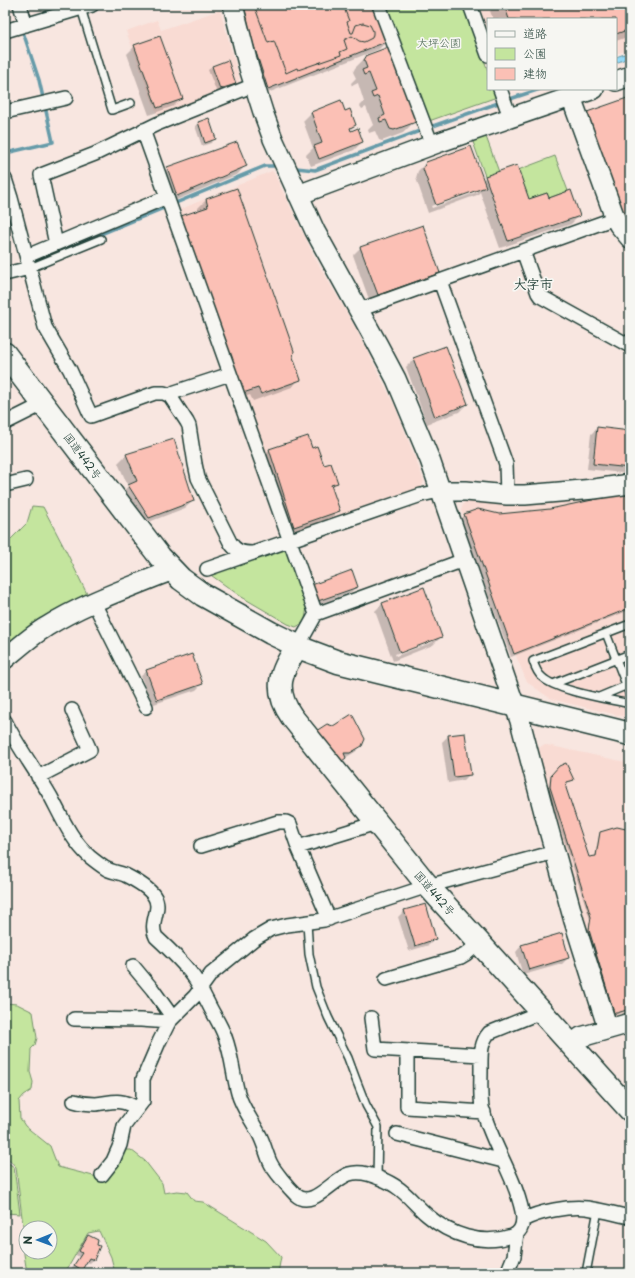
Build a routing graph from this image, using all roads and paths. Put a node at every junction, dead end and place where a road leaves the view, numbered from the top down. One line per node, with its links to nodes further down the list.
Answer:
1 (20, 5): 6 (street)
2 (233, 5): 11 (street)
3 (380, 5): 20 (street)
4 (470, 5): 8 (street)
5 (86, 7): 6 (street); 16 (lane)
6 (26, 25): 7 (street)
7 (5, 31)
8 (487, 52)
9 (630, 76): 10 (street)
10 (617, 81)
11 (254, 85): 19 (street); 22 (street)
12 (591, 90): 14 (street)
13 (501, 91): 18 (street)
14 (571, 97): 18 (street); 24 (street)
15 (66, 98): 17 (street)
16 (131, 103)
17 (5, 112)
18 (509, 113): 20 (street)
19 (143, 130): 23 (street); 27 (street)
20 (430, 140): 22 (street)
21 (5, 179): 29 (street)
22 (298, 195): 32 (street)
23 (167, 197): 27 (street); 35 (street)
24 (615, 218): 25 (street); 28 (street)
25 (630, 238)
26 (100, 239): 29 (lane)
27 (56, 244): 29 (street)
28 (523, 251): 31 (street); 33 (street)
29 (28, 262): 30 (street); 36 (street)
30 (5, 274)
31 (440, 281): 32 (street); 43 (street)
32 (359, 310): 42 (street)
33 (630, 346)
34 (5, 354): 37 (highway, 国道442号)
35 (230, 374): 36 (street); 44 (street)
36 (170, 396): 45 (street)
37 (43, 404): 38 (street); 47 (highway, 国道442号)
38 (5, 422)
39 (26, 480): 41 (street)
40 (630, 484): 43 (street)
41 (5, 486)
42 (440, 491): 43 (street); 44 (street); 46 (street)
43 (507, 495)
44 (290, 540): 45 (street); 50 (street)
45 (252, 553): 48 (street)
46 (464, 560): 50 (street); 64 (street)
47 (165, 564): 49 (street); 53 (highway, 国道442号)
48 (207, 569)
49 (94, 603): 56 (street); 62 (street)
50 (316, 614): 53 (street)
51 (630, 624): 52 (lane)
52 (606, 633): 55 (lane); 57 (lane)
53 (294, 652): 64 (highway, 国道442号); 69 (highway, 国道442号)
54 (630, 654): 55 (lane)
55 (616, 659): 57 (lane); 58 (lane)
56 (5, 660)
57 (553, 684): 60 (lane)
58 (628, 685): 59 (lane); 60 (lane)
59 (630, 695)
60 (599, 697): 61 (lane)
61 (630, 704)
62 (146, 707)
63 (72, 710): 68 (street)
64 (517, 713): 66 (highway, 国道442号); 67 (highway, 国道442号); 72 (street)
65 (5, 721): 68 (street)
66 (630, 734)
67 (630, 747)
68 (38, 777): 79 (street)
69 (376, 823): 71 (street); 73 (highway, 国道442号)
70 (201, 846): 71 (street)
71 (298, 847): 74 (street)
72 (555, 852): 73 (street); 85 (street)
73 (428, 886): 74 (street); 76 (highway, 国道442号)
74 (329, 919): 75 (street)
75 (307, 923): 79 (street); 96 (lane)
76 (479, 943): 78 (street); 80 (highway, 国道442号)
77 (133, 966): 83 (street)
78 (386, 979)
79 (200, 989): 83 (street); 96 (street)
80 (541, 1011): 86 (highway, 国道442号); 88 (street)
81 (371, 1018): 87 (street)
82 (74, 1019): 83 (street)
83 (171, 1020): 90 (street)
84 (630, 1023): 85 (street)
85 (608, 1029): 86 (street)
86 (571, 1045): 91 (highway, 国道442号)
87 (407, 1051): 88 (street); 92 (street)
88 (481, 1055): 92 (street)
89 (74, 1101): 90 (street)
90 (137, 1108): 95 (street)
91 (630, 1110)
92 (484, 1112): 94 (street)
93 (397, 1134): 94 (street)
94 (503, 1161): 99 (street)
95 (102, 1175)
96 (377, 1177): 100 (street)
97 (598, 1210): 98 (street); 99 (street); 102 (lane)
98 (630, 1217)
99 (523, 1220): 100 (street)
100 (517, 1233): 101 (street)
101 (507, 1273)
102 (586, 1273)

